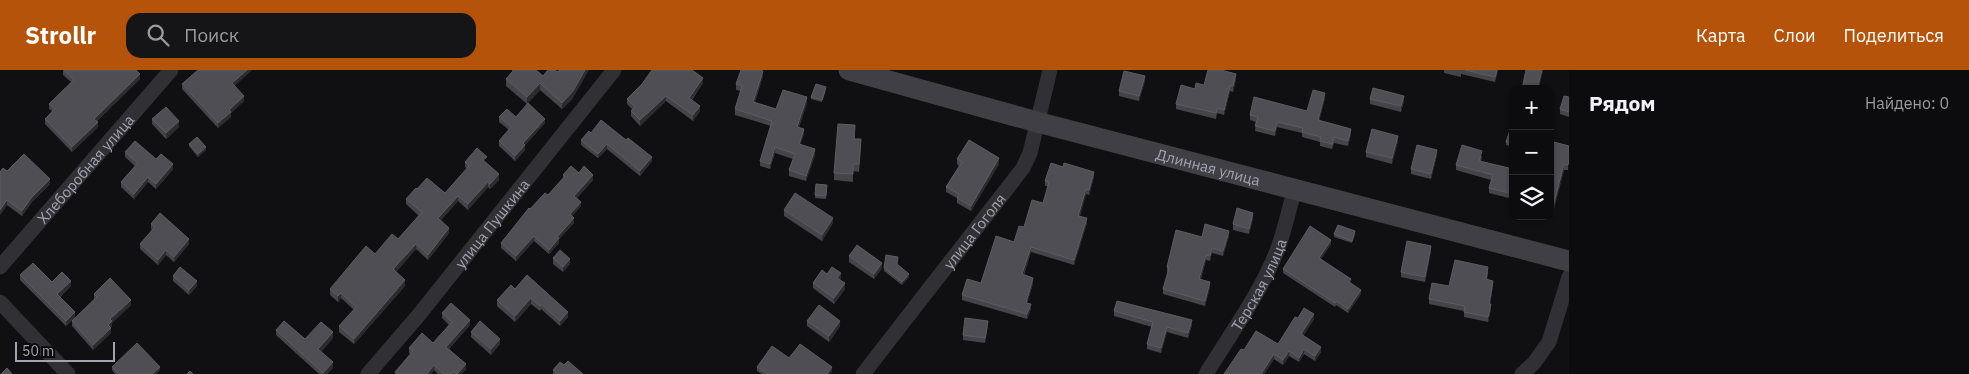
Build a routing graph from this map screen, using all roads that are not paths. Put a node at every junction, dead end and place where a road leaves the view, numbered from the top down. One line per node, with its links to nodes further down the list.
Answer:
1 (171, 70): 8 (street, Хлеборобная улица)
2 (614, 70): 12 (street, улица Пушкина)
3 (849, 70): 5 (street, Длинная улица)
4 (1050, 70): 5 (street, улица Гоголя)
5 (1037, 122): 6 (street, Длинная улица); 13 (street, улица Гоголя)
6 (1295, 189): 7 (street, Длинная улица); 14 (street, Терская улица)
7 (1569, 261)
8 (0, 268)
9 (1569, 277): 15 (street)
10 (0, 302): 11 (street)
11 (68, 374)
12 (368, 374)
13 (863, 374)
14 (1206, 374)
15 (1522, 374)

